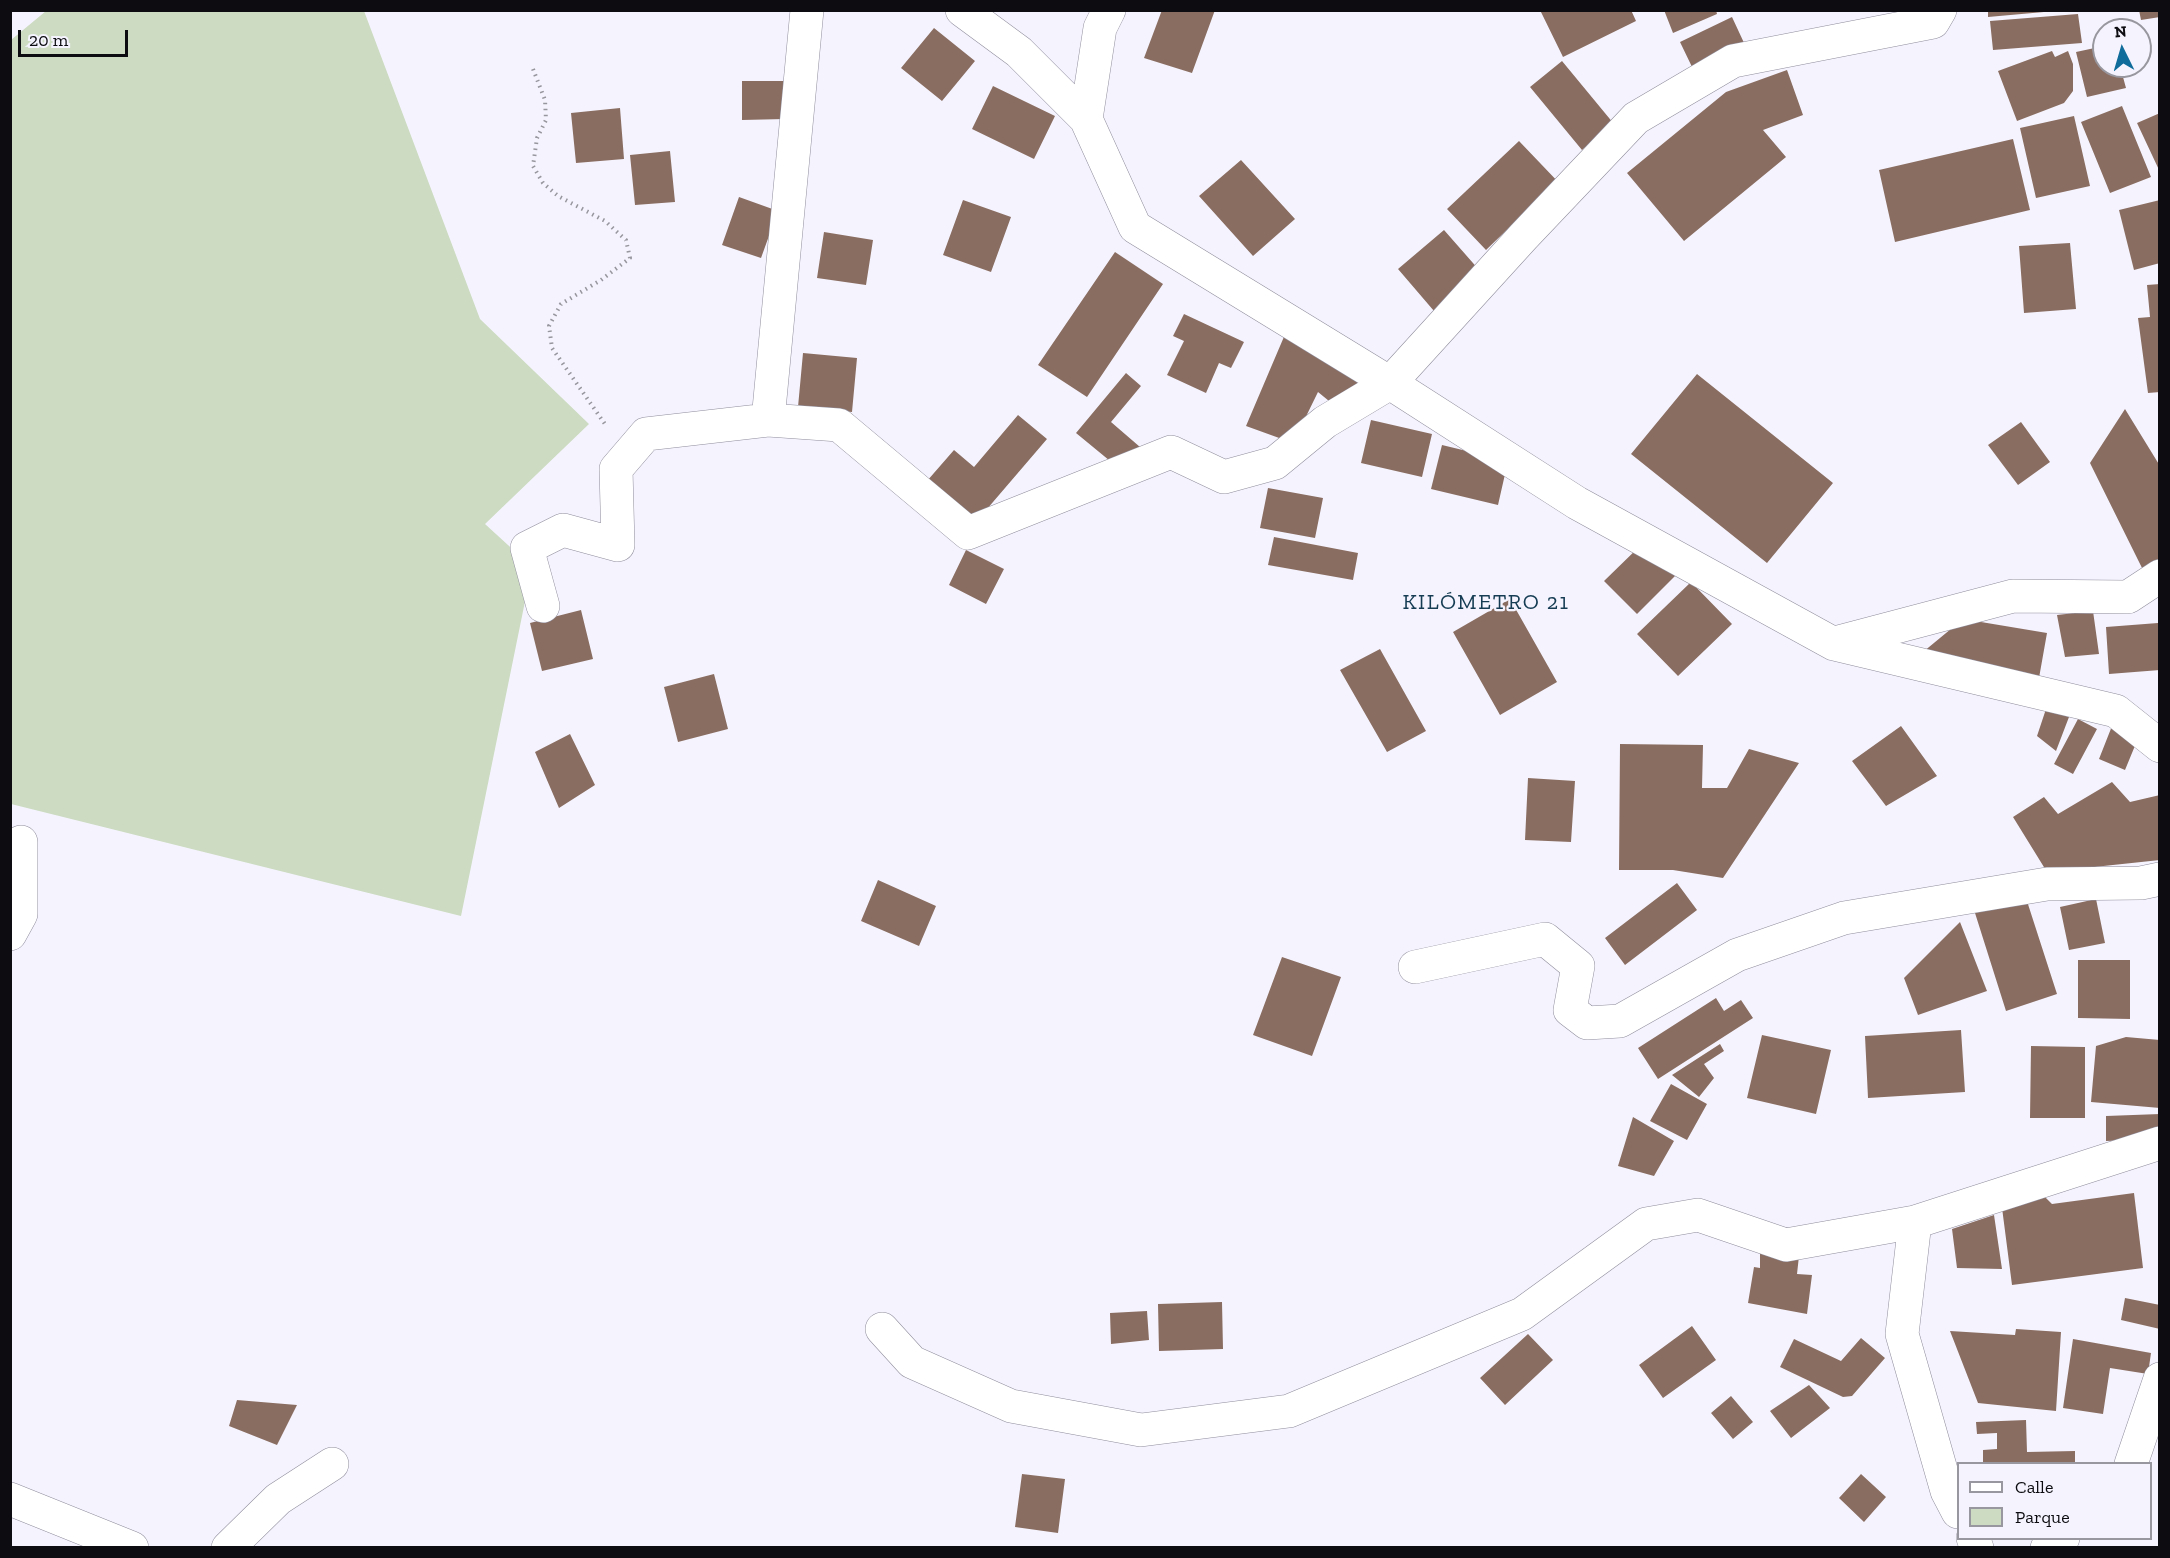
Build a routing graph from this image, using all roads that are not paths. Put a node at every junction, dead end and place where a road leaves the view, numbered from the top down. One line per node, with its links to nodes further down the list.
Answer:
1 (807, 10): 7 (street)
2 (962, 10): 5 (street)
3 (1109, 10): 5 (street)
4 (1940, 10): 6 (street)
5 (1086, 119): 6 (street)
6 (1390, 383): 7 (street); 10 (street)
7 (768, 420): 9 (street)
8 (2160, 576): 10 (street)
9 (543, 606)
10 (1834, 644): 11 (street)
11 (2160, 746)
12 (21, 842): 14 (street)
13 (2160, 879): 15 (street)
14 (10, 934)
15 (1415, 967)
16 (2160, 1143): 17 (street)
17 (1915, 1222): 18 (street); 23 (street)
18 (882, 1329)
19 (2160, 1379): 20 (street)
20 (2132, 1462)
21 (332, 1464): 25 (street)
22 (10, 1499): 26 (street)
23 (1957, 1508)
24 (2061, 1540): 27 (street)
25 (221, 1546)
26 (132, 1548)
27 (2047, 1548)

